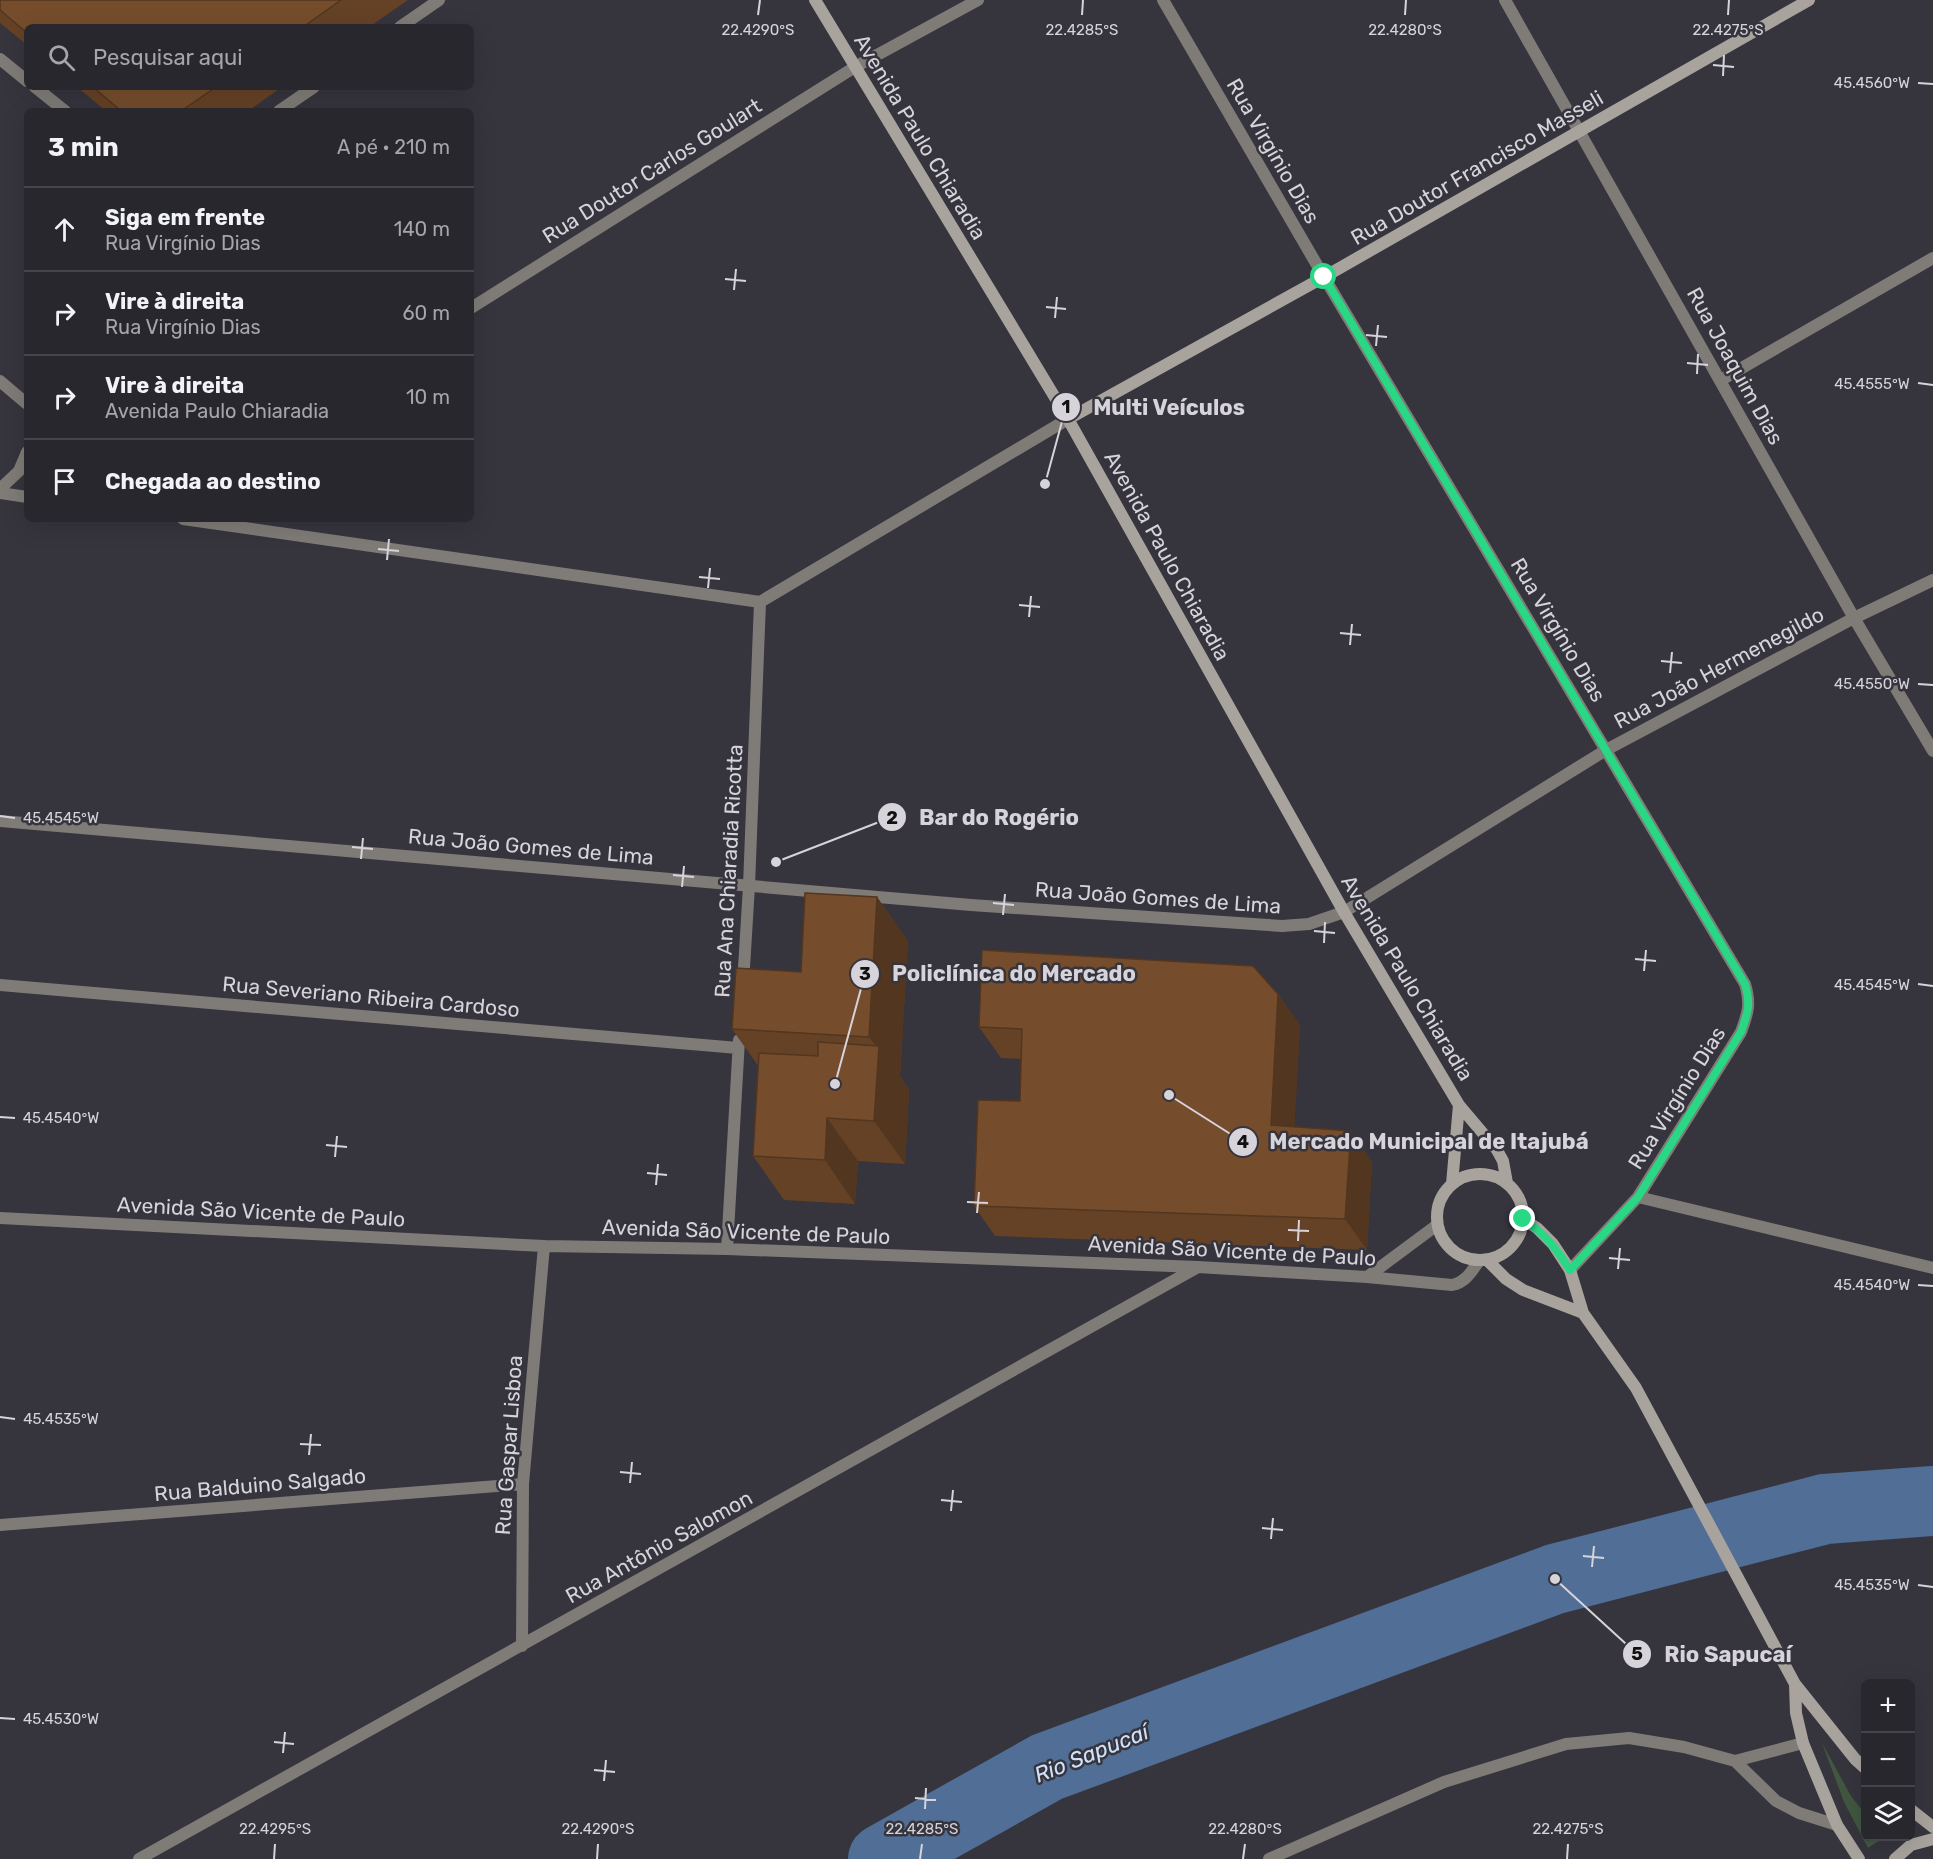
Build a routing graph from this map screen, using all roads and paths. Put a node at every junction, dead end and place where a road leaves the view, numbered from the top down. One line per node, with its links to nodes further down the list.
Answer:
1 (439, 0): 7 (street)
2 (815, 0): 9 (main road, Avenida Paulo Chiaradia)
3 (978, 0): 9 (street, Rua Doutor Carlos Goulart)
4 (1162, 0): 17 (street, Rua Virgínio Dias)
5 (1505, 0): 15 (street, Rua Joaquim Dias)
6 (1809, 0): 15 (main road, Rua Doutor Francisco Masseli)
7 (404, 24)
8 (0, 59): 10 (street)
9 (855, 67): 18 (street, Rua Doutor Carlos Goulart); 22 (main road, Avenida Paulo Chiaradia)
10 (24, 79)
11 (39, 90): 13 (street)
12 (310, 90): 14 (street)
13 (61, 108)
14 (283, 108)
15 (1581, 131): 17 (main road, Rua Doutor Francisco Masseli); 19 (street, Rua Joaquim Dias)
16 (1933, 258): 19 (street)
17 (1324, 277): 22 (main road, Rua Doutor Francisco Masseli); 32 (street, Rua Virgínio Dias)
18 (474, 306)
19 (1721, 380): 31 (street, Rua Joaquim Dias)
20 (0, 381): 21 (street)
21 (24, 401)
22 (1068, 419): 30 (street); 36 (main road, Avenida Paulo Chiaradia)
23 (24, 459): 24 (street)
24 (0, 491): 25 (street)
25 (24, 496)
26 (205, 522): 28 (street)
27 (275, 522): 28 (street)
28 (280, 532): 30 (street)
29 (1933, 580): 31 (street, Rua João Hermenegildo)
30 (760, 602): 35 (street, Rua Ana Chiaradia Ricotta)
31 (1854, 618): 32 (street, Rua João Hermenegildo); 33 (street, Rua Joaquim Dias)
32 (1606, 750): 36 (street, Rua João Hermenegildo); 44 (street, Rua Virgínio Dias)
33 (1933, 751)
34 (0, 820): 35 (street, Rua João Gomes de Lima)
35 (749, 886): 36 (street, Rua João Gomes de Lima); 38 (street, Rua Ana Chiaradia Ricotta)
36 (1344, 912): 41 (main road, Avenida Paulo Chiaradia)
37 (0, 985): 40 (street, Rua Severiano Ribeira Cardoso)
38 (742, 1002)
39 (740, 1025): 40 (street, Rua Ana Chiaradia Ricotta)
40 (738, 1048): 49 (street, Rua Ana Chiaradia Ricotta)
41 (1459, 1105): 42 (main road, Avenida Paulo Chiaradia); 43 (main road, Avenida Paulo Chiaradia)
42 (1507, 1183): 43 (main road); 46 (main road)
43 (1452, 1184): 47 (main road)
44 (1638, 1197): 52 (street); 53 (street, Rua Virgínio Dias)
45 (0, 1218): 48 (street, Avenida São Vicente de Paulo)
46 (1523, 1219): 50 (main road); 53 (main road)
47 (1437, 1225): 50 (main road); 54 (street)
48 (544, 1246): 49 (street, Avenida São Vicente de Paulo); 56 (street, Rua Gaspar Lisboa)
49 (727, 1249): 51 (street, Avenida São Vicente de Paulo)
50 (1483, 1260): 54 (street, Avenida São Vicente de Paulo); 55 (main road)
51 (1198, 1267): 54 (street, Avenida São Vicente de Paulo); 58 (street, Rua Antônio Salomon)
52 (1933, 1268)
53 (1570, 1270): 55 (main road)
54 (1367, 1277)
55 (1583, 1313): 59 (main road)
56 (523, 1484): 57 (street, Rua Balduino Salgado); 58 (street, Rua Gaspar Lisboa)
57 (0, 1525)
58 (522, 1646): 67 (street, Rua Antônio Salomon)
59 (1794, 1681): 60 (main road); 62 (main road)
60 (1803, 1743): 61 (street); 64 (main road)
61 (1735, 1761): 64 (street); 68 (street)
62 (1861, 1764)
63 (1915, 1812): 65 (main road)
64 (1837, 1825): 69 (main road)
65 (1933, 1827)
66 (1933, 1839): 70 (main road)
67 (139, 1859)
68 (1269, 1859)
69 (1859, 1859)
70 (1895, 1859)

